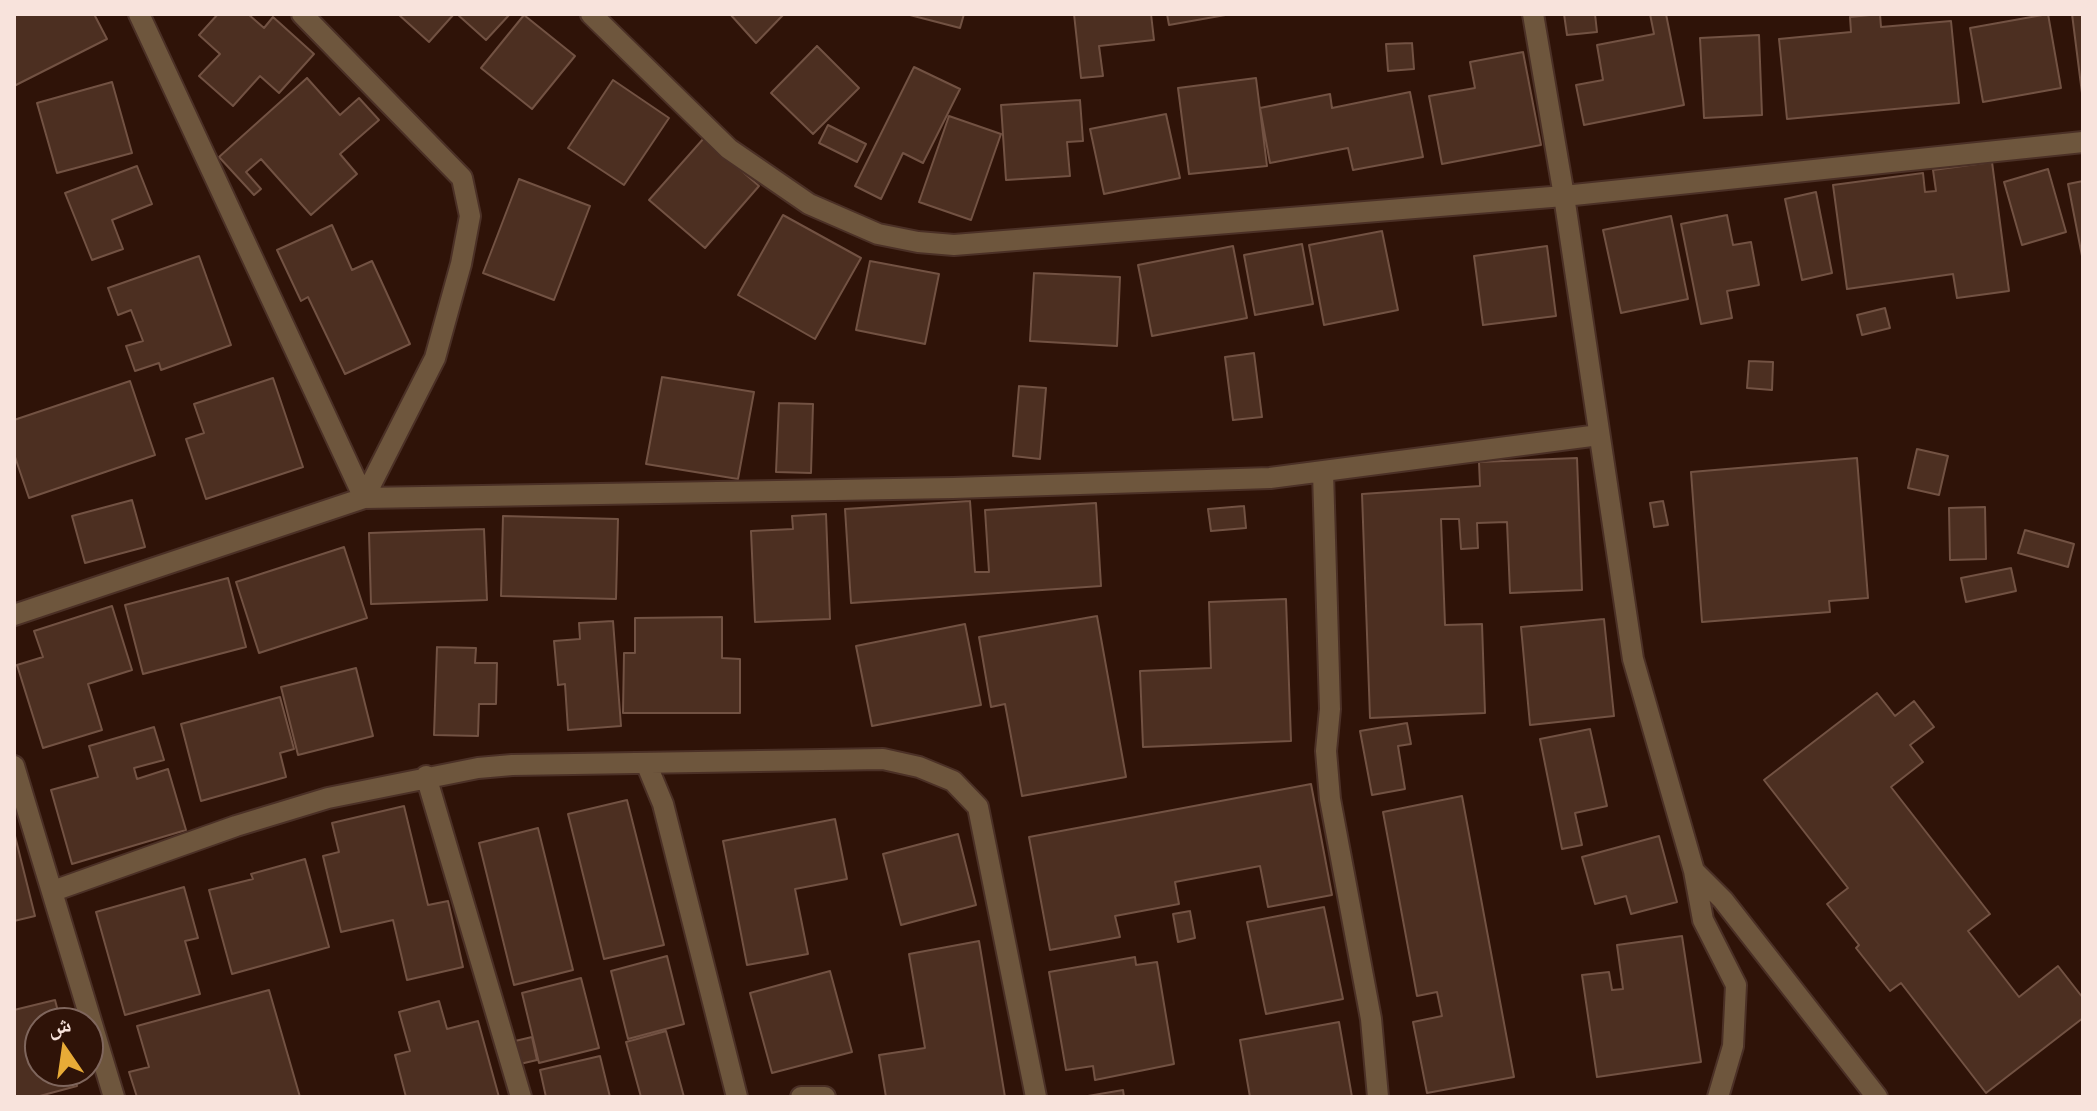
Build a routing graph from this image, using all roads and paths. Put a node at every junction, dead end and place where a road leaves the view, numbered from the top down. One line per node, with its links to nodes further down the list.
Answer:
1 (139, 14): 9 (street)
2 (302, 14): 9 (street)
3 (591, 14): 6 (street)
4 (1533, 14): 6 (street)
5 (2083, 142): 6 (street)
6 (1564, 196): 7 (street)
7 (1599, 435): 8 (street); 14 (street)
8 (1323, 472): 9 (street); 22 (street)
9 (364, 498): 10 (street)
10 (14, 615)
11 (646, 763): 13 (street); 18 (street); 21 (street)
12 (14, 766): 15 (street)
13 (426, 776): 15 (street); 17 (street)
14 (1694, 871): 23 (street); 24 (street)
15 (53, 891): 16 (street)
16 (114, 1097)
17 (521, 1097)
18 (737, 1097)
19 (801, 1097): 20 (street)
20 (825, 1097)
21 (1036, 1097)
22 (1378, 1097)
23 (1718, 1097)
24 (1877, 1097)

